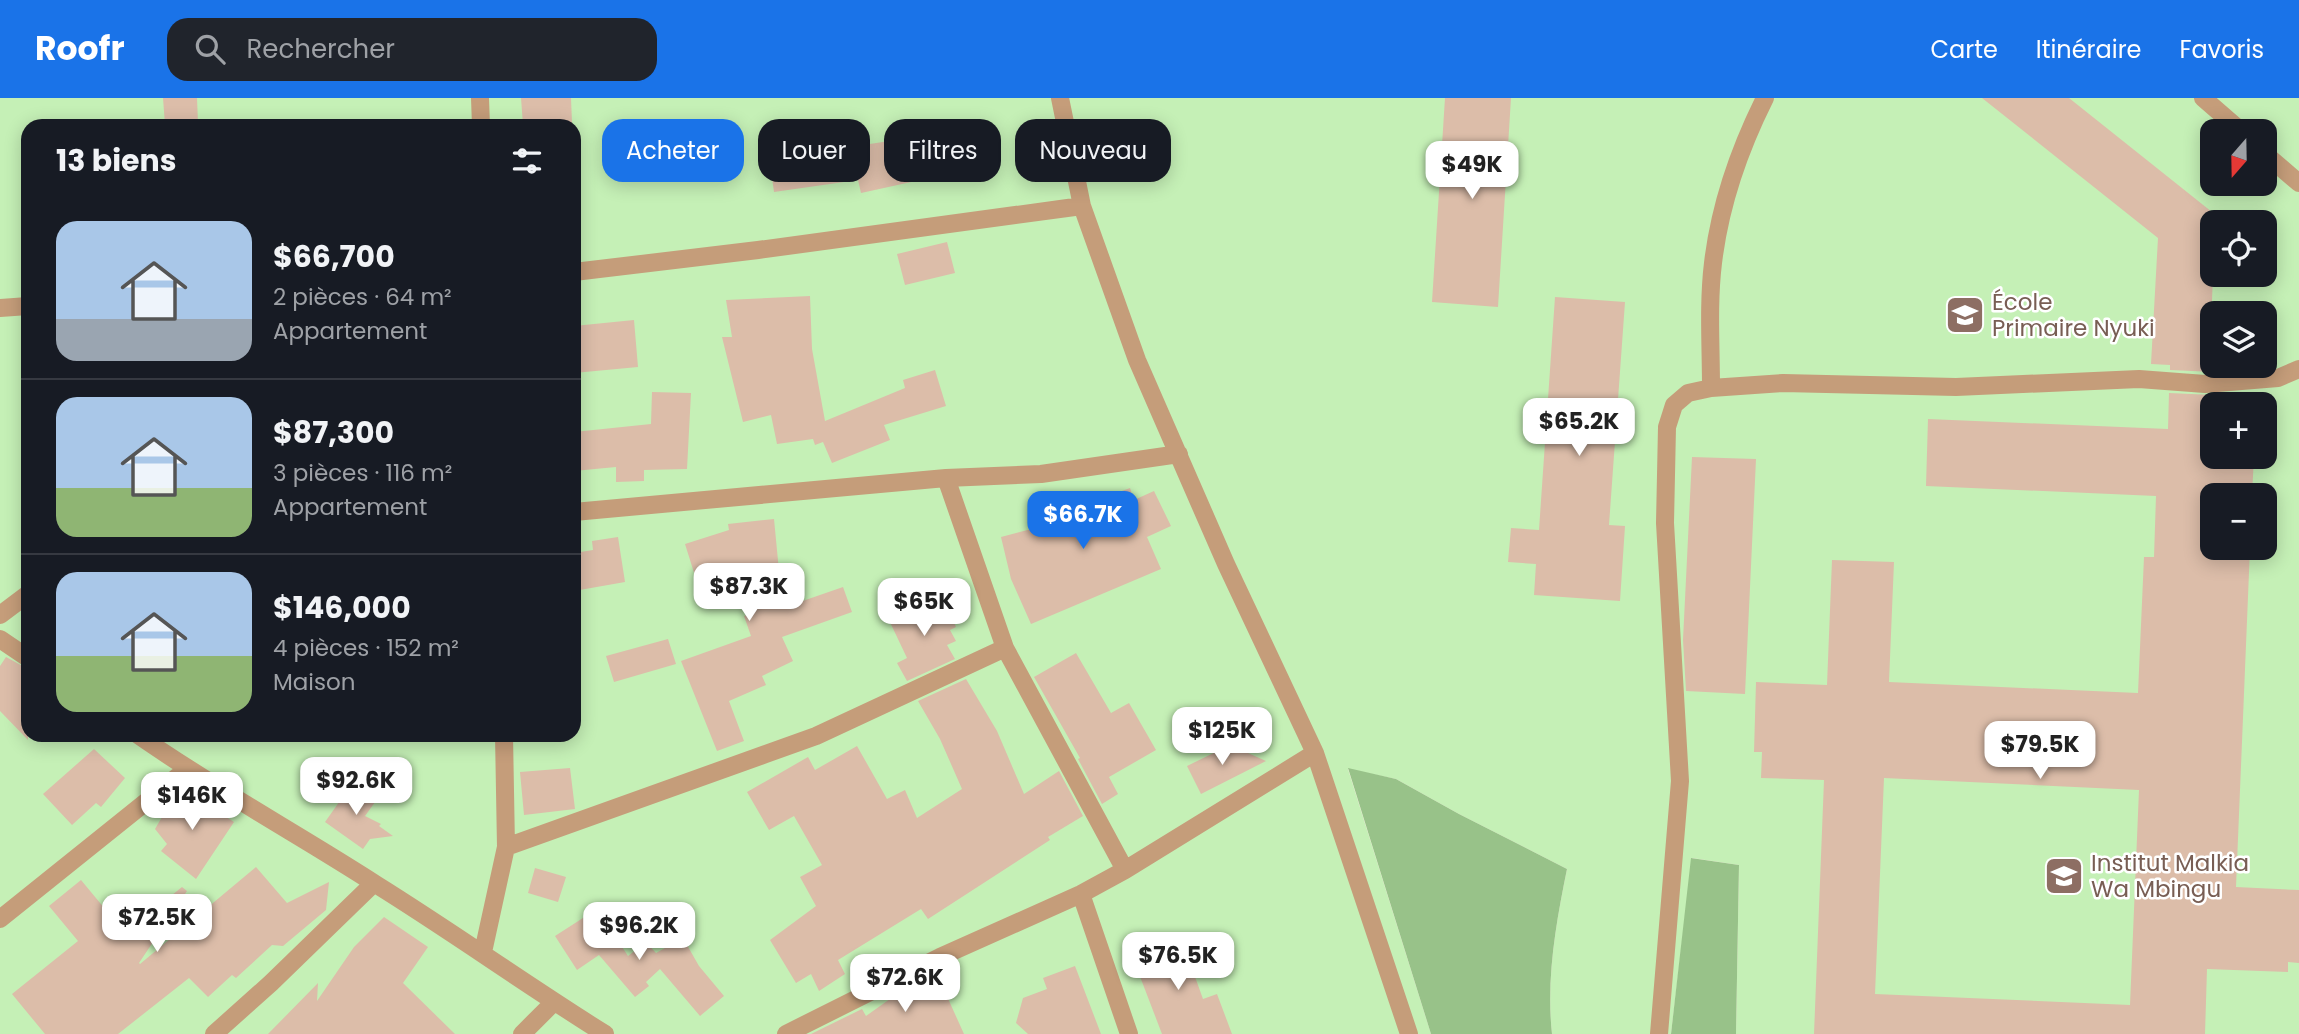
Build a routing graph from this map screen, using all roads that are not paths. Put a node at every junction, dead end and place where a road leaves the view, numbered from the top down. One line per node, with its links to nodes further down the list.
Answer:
1 (480, 98): 5 (street)
2 (1060, 98): 9 (street)
3 (1765, 98): 14 (street)
4 (2203, 98): 6 (street)
5 (481, 119)
6 (2227, 119)
7 (2277, 164): 8 (street)
8 (2299, 183)
9 (1082, 206): 10 (street); 15 (street)
10 (581, 271)
11 (21, 306): 12 (street)
12 (0, 308)
13 (2299, 369): 14 (street)
14 (1711, 388): 40 (street)
15 (1179, 454): 16 (street); 25 (street)
16 (946, 478): 17 (street); 21 (street)
17 (581, 511)
18 (21, 599): 19 (street)
19 (0, 615)
20 (0, 639): 22 (street)
21 (1005, 648): 27 (street); 28 (street)
22 (21, 653)
23 (148, 742): 26 (street)
24 (503, 742): 27 (street)
25 (1315, 753): 28 (street); 39 (street)
26 (187, 769): 29 (street); 31 (street)
27 (506, 847): 32 (street)
28 (1125, 870): 30 (street)
29 (374, 883): 32 (street); 34 (street)
30 (1081, 894): 37 (street); 38 (street)
31 (0, 919)
32 (482, 952): 33 (street)
33 (554, 1002): 35 (street); 36 (street)
34 (214, 1034)
35 (522, 1034)
36 (605, 1034)
37 (786, 1034)
38 (1129, 1034)
39 (1409, 1034)
40 (1659, 1034)

